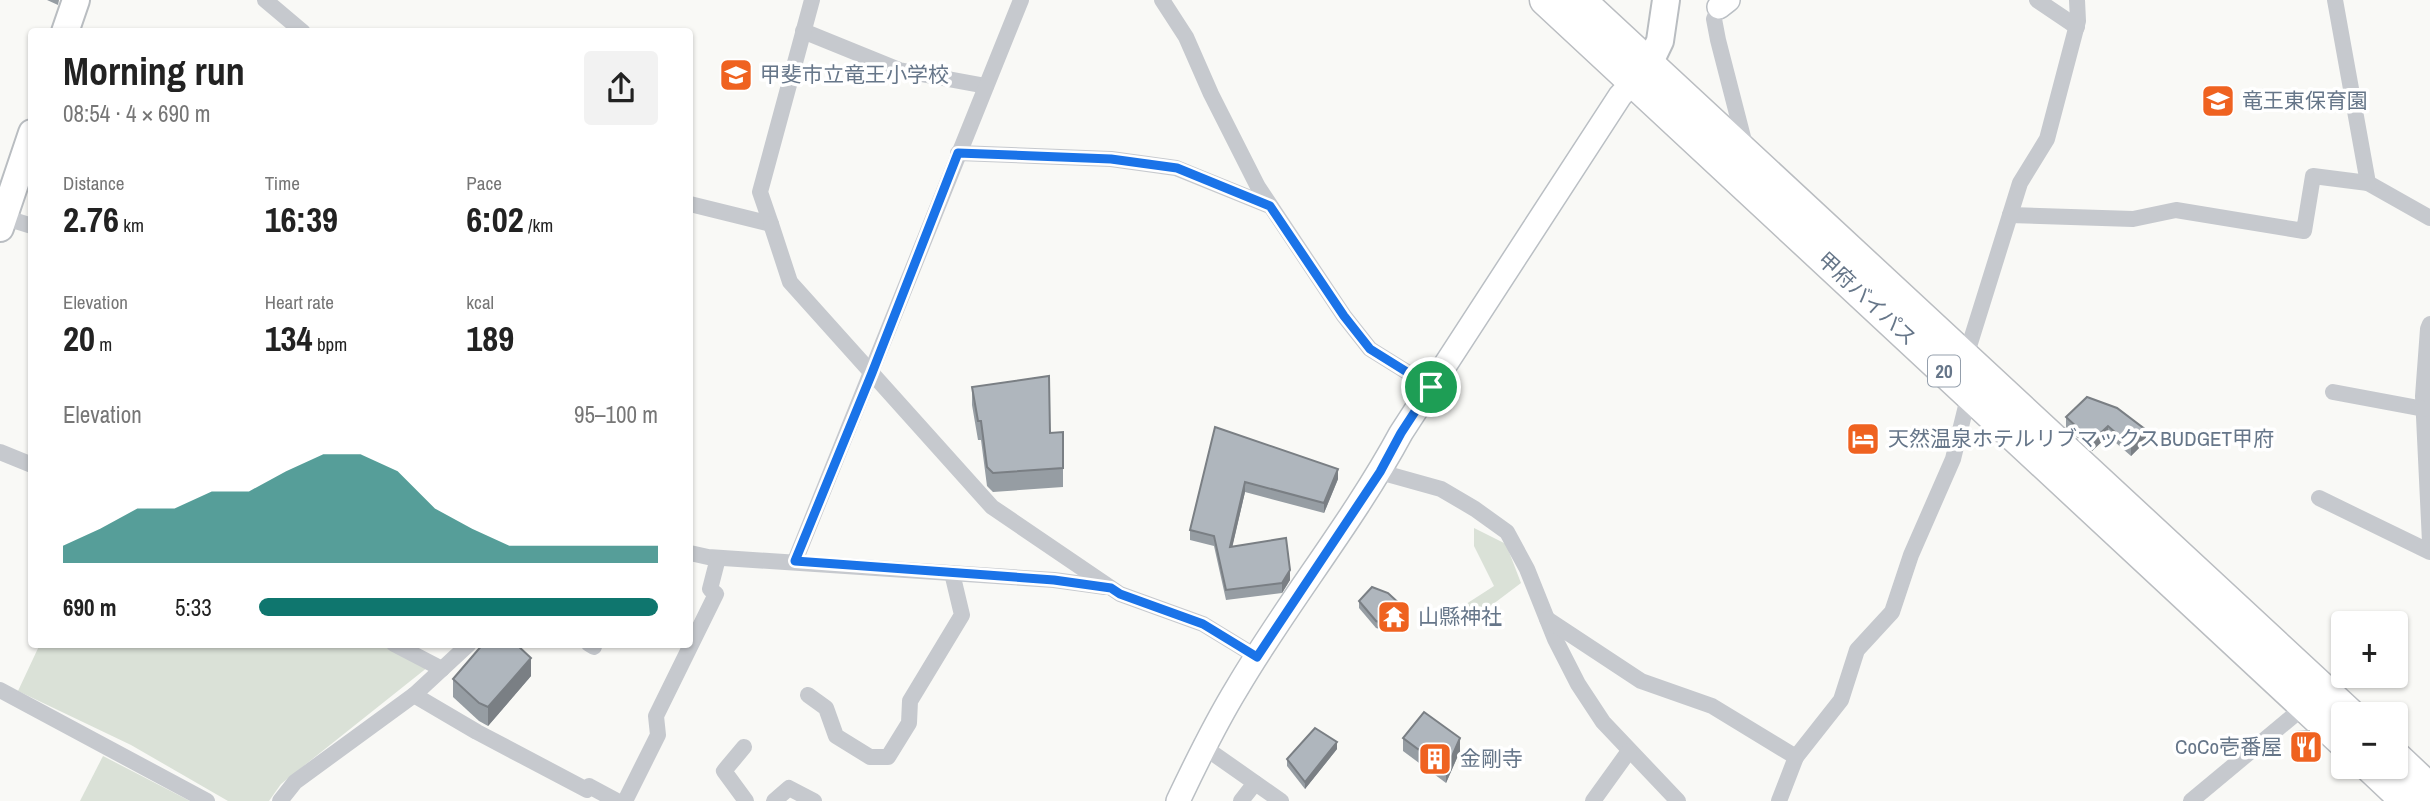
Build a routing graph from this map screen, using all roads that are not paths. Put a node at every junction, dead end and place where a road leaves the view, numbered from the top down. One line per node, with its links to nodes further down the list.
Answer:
1 (76, 0): 14 (main road)
2 (265, 0): 15 (street)
3 (812, 0): 16 (street)
4 (1021, 0): 18 (street)
5 (1162, 0): 24 (street)
6 (1545, 0): 17 (highway, 甲府バイパス / 20)
7 (1580, 0): 17 (highway, 甲府バイパス / 20)
8 (1667, 0): 17 (main road)
9 (2037, 0): 13 (street)
10 (2077, 0): 13 (street)
11 (2335, 0): 22 (street)
12 (1723, 3): 20 (street)
13 (2077, 27): 25 (street)
14 (66, 28)
15 (298, 28)
16 (803, 31): 18 (street); 28 (street)
17 (1641, 73): 20 (highway, 甲府バイパス / 20); 33 (street); 35 (highway, 甲府バイパス / 20)
18 (986, 86): 21 (street)
19 (28, 145): 27 (main road)
20 (1741, 151): 31 (highway, 甲府バイパス / 20)
21 (958, 153): 24 (street); 32 (street)
22 (2368, 184): 25 (street); 26 (street)
23 (693, 205): 28 (street)
24 (1270, 206): 33 (street)
25 (2010, 215): 31 (street)
26 (2430, 218)
27 (2, 223): 29 (street)
28 (771, 224): 32 (street)
29 (28, 226)
30 (2430, 324): 36 (street)
31 (1965, 356): 58 (highway, 甲府バイパス / 20)
32 (872, 373): 45 (street); 47 (street)
33 (1431, 387): 39 (street)
34 (2333, 392): 36 (street)
35 (1969, 394): 59 (highway, 甲府バイパス / 20); 64 (street)
36 (2424, 409): 41 (street)
37 (0, 452): 38 (street)
38 (28, 463)
39 (1380, 472): 48 (street); 53 (street)
40 (2319, 498): 42 (street)
41 (2430, 542)
42 (2430, 552)
43 (693, 554): 44 (street)
44 (718, 558): 45 (street); 49 (street)
45 (795, 561): 46 (street)
46 (952, 573): 47 (street); 57 (street)
47 (1111, 588): 53 (street)
48 (1547, 619): 63 (street); 64 (street)
49 (693, 641)
50 (402, 648): 54 (street)
51 (466, 648): 54 (street)
52 (689, 648): 72 (street)
53 (1257, 657): 62 (street)
54 (442, 669): 56 (street)
55 (0, 691): 69 (street)
56 (414, 695): 70 (street); 71 (street)
57 (808, 695)
58 (2337, 702)
59 (2305, 706): 60 (highway, 甲府バイパス / 20); 82 (street)
60 (2331, 731)
61 (744, 747): 73 (street)
62 (1204, 747): 67 (street); 76 (street)
63 (1629, 751): 79 (street); 80 (street)
64 (1796, 757): 81 (street)
65 (2408, 768): 68 (highway)
66 (2383, 779): 83 (highway)
67 (1255, 783): 77 (street); 78 (street)
68 (2430, 789)
69 (207, 801)
70 (280, 801)
71 (617, 801)
72 (625, 801)
73 (746, 801)
74 (774, 801): 75 (street)
75 (814, 801)
76 (1178, 801)
77 (1241, 801)
78 (1281, 801)
79 (1593, 801)
80 (1678, 801)
81 (1779, 801)
82 (2191, 801)
83 (2406, 801)

